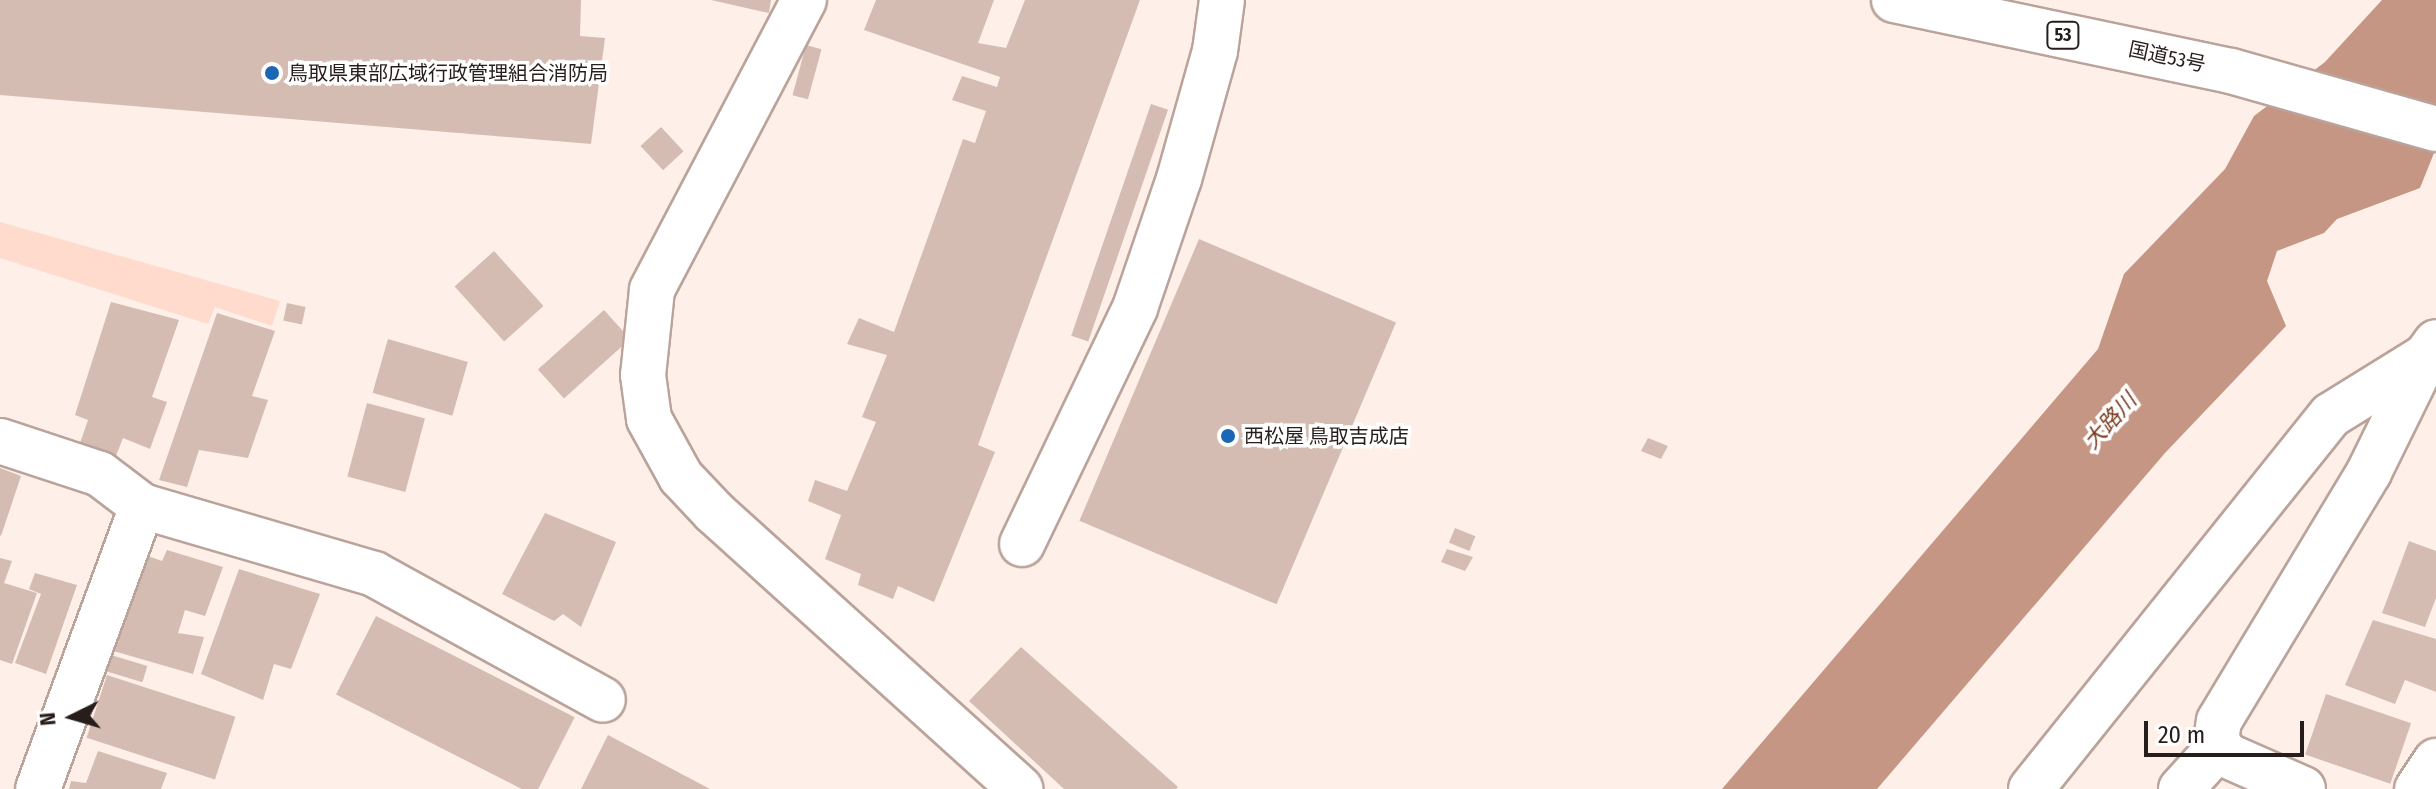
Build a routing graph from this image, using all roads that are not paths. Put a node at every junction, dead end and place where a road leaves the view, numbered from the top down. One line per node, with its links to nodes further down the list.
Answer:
1 (804, 0): 14 (main road)
2 (1222, 0): 8 (main road)
3 (1894, 0): 4 (main road, 国道53号 / 53)
4 (2436, 129)
5 (2431, 349): 10 (main road); 11 (main road)
6 (0, 441): 7 (main road)
7 (142, 506): 9 (main road); 13 (main road)
8 (1022, 544)
9 (603, 700)
10 (2073, 737): 15 (main road); 16 (main road)
11 (2220, 746): 17 (main road); 18 (main road)
12 (2436, 761): 19 (main road)
13 (38, 789)
14 (1021, 789)
15 (2031, 789)
16 (2072, 789)
17 (2181, 789)
18 (2303, 789)
19 (2417, 789)

